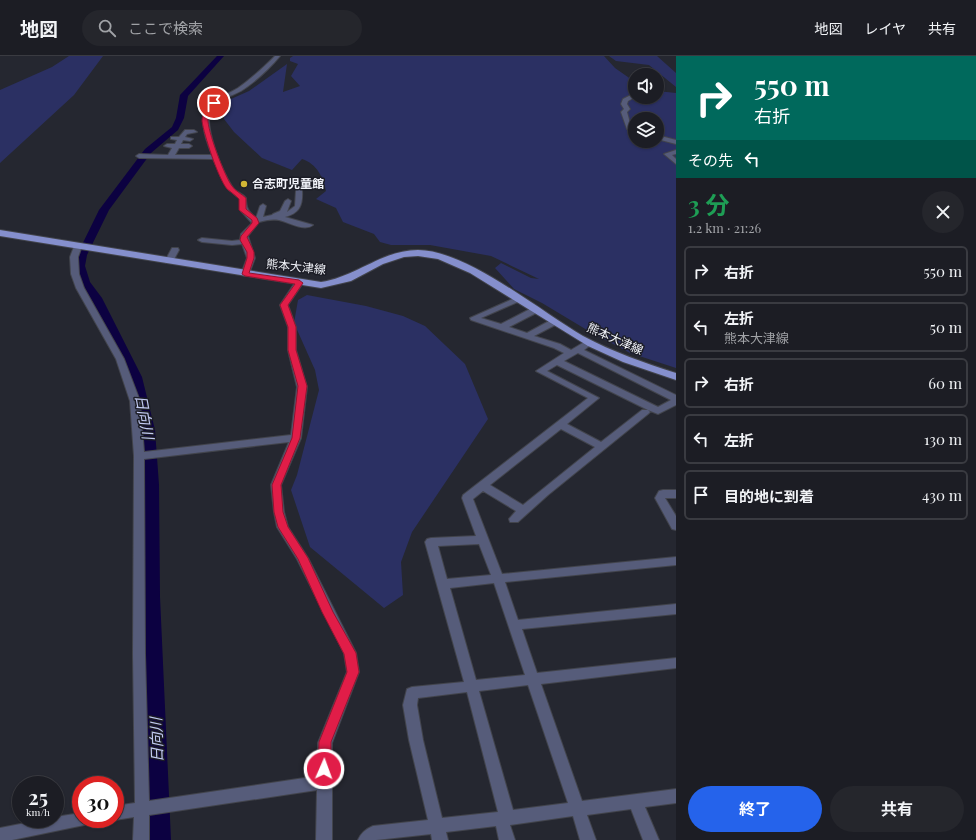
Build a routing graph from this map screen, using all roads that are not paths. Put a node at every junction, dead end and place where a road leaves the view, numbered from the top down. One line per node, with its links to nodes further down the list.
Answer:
1 (278, 56): 16 (street)
2 (628, 98): 3 (street)
3 (628, 125)
4 (194, 132): 6 (street)
5 (173, 138): 6 (street)
6 (181, 139): 7 (street); 11 (street)
7 (190, 139)
8 (664, 139): 9 (street)
9 (676, 142)
10 (168, 146): 11 (street)
11 (177, 146): 12 (street); 15 (street)
12 (189, 146)
13 (676, 152): 17 (street)
14 (138, 156): 15 (street)
15 (170, 157): 16 (street)
16 (215, 157): 22 (street)
17 (676, 162)
18 (299, 190): 21 (street)
19 (288, 201): 21 (street)
20 (263, 206): 22 (street)
21 (274, 216): 22 (street); 23 (street)
22 (257, 221): 26 (street)
23 (309, 225)
24 (0, 233): 27 (main road, 熊本大津線)
25 (202, 240): 26 (street)
26 (245, 241): 30 (street)
27 (84, 247): 29 (main road, 熊本大津線); 46 (street)
28 (176, 250): 29 (street)
29 (169, 262): 30 (main road, 熊本大津線)
30 (245, 274): 31 (main road, 熊本大津線)
31 (299, 283): 32 (main road, 熊本大津線); 44 (street)
32 (517, 299): 33 (main road, 熊本大津線); 35 (street)
33 (535, 310): 34 (main road, 熊本大津線); 35 (street)
34 (554, 322): 36 (street); 37 (main road, 熊本大津線)
35 (502, 327): 36 (street)
36 (527, 336): 38 (street)
37 (589, 343): 38 (street); 40 (main road, 熊本大津線)
38 (573, 351): 39 (street); 41 (street)
39 (557, 361): 41 (street); 43 (street)
40 (676, 377)
41 (674, 404)
42 (645, 412): 45 (street)
43 (560, 425): 45 (street); 47 (street)
44 (296, 438): 46 (street); 61 (street)
45 (602, 446): 49 (street)
46 (139, 456): 64 (street)
47 (483, 486): 49 (street); 52 (street)
48 (676, 494): 51 (street)
49 (523, 510): 50 (street)
50 (514, 519)
51 (676, 526)
52 (484, 540): 54 (street); 55 (street)
53 (676, 561): 54 (street)
54 (498, 578): 55 (street); 57 (street)
55 (443, 584): 60 (street)
56 (676, 609): 57 (street)
57 (514, 625): 59 (street)
58 (676, 663): 59 (street)
59 (533, 679): 60 (street); 65 (street)
60 (471, 685): 67 (street); 69 (street)
61 (324, 782): 64 (street); 72 (street)
62 (676, 796): 63 (street)
63 (635, 801): 65 (street); 76 (street)
64 (142, 808): 66 (street); 71 (street)
65 (578, 809): 67 (street); 75 (street)
66 (124, 811)
67 (504, 818): 69 (street); 74 (street)
68 (72, 821): 70 (street)
69 (439, 833): 73 (street)
70 (0, 835)
71 (141, 840)
72 (324, 840)
73 (366, 840)
74 (507, 840)
75 (588, 840)
76 (651, 840)

